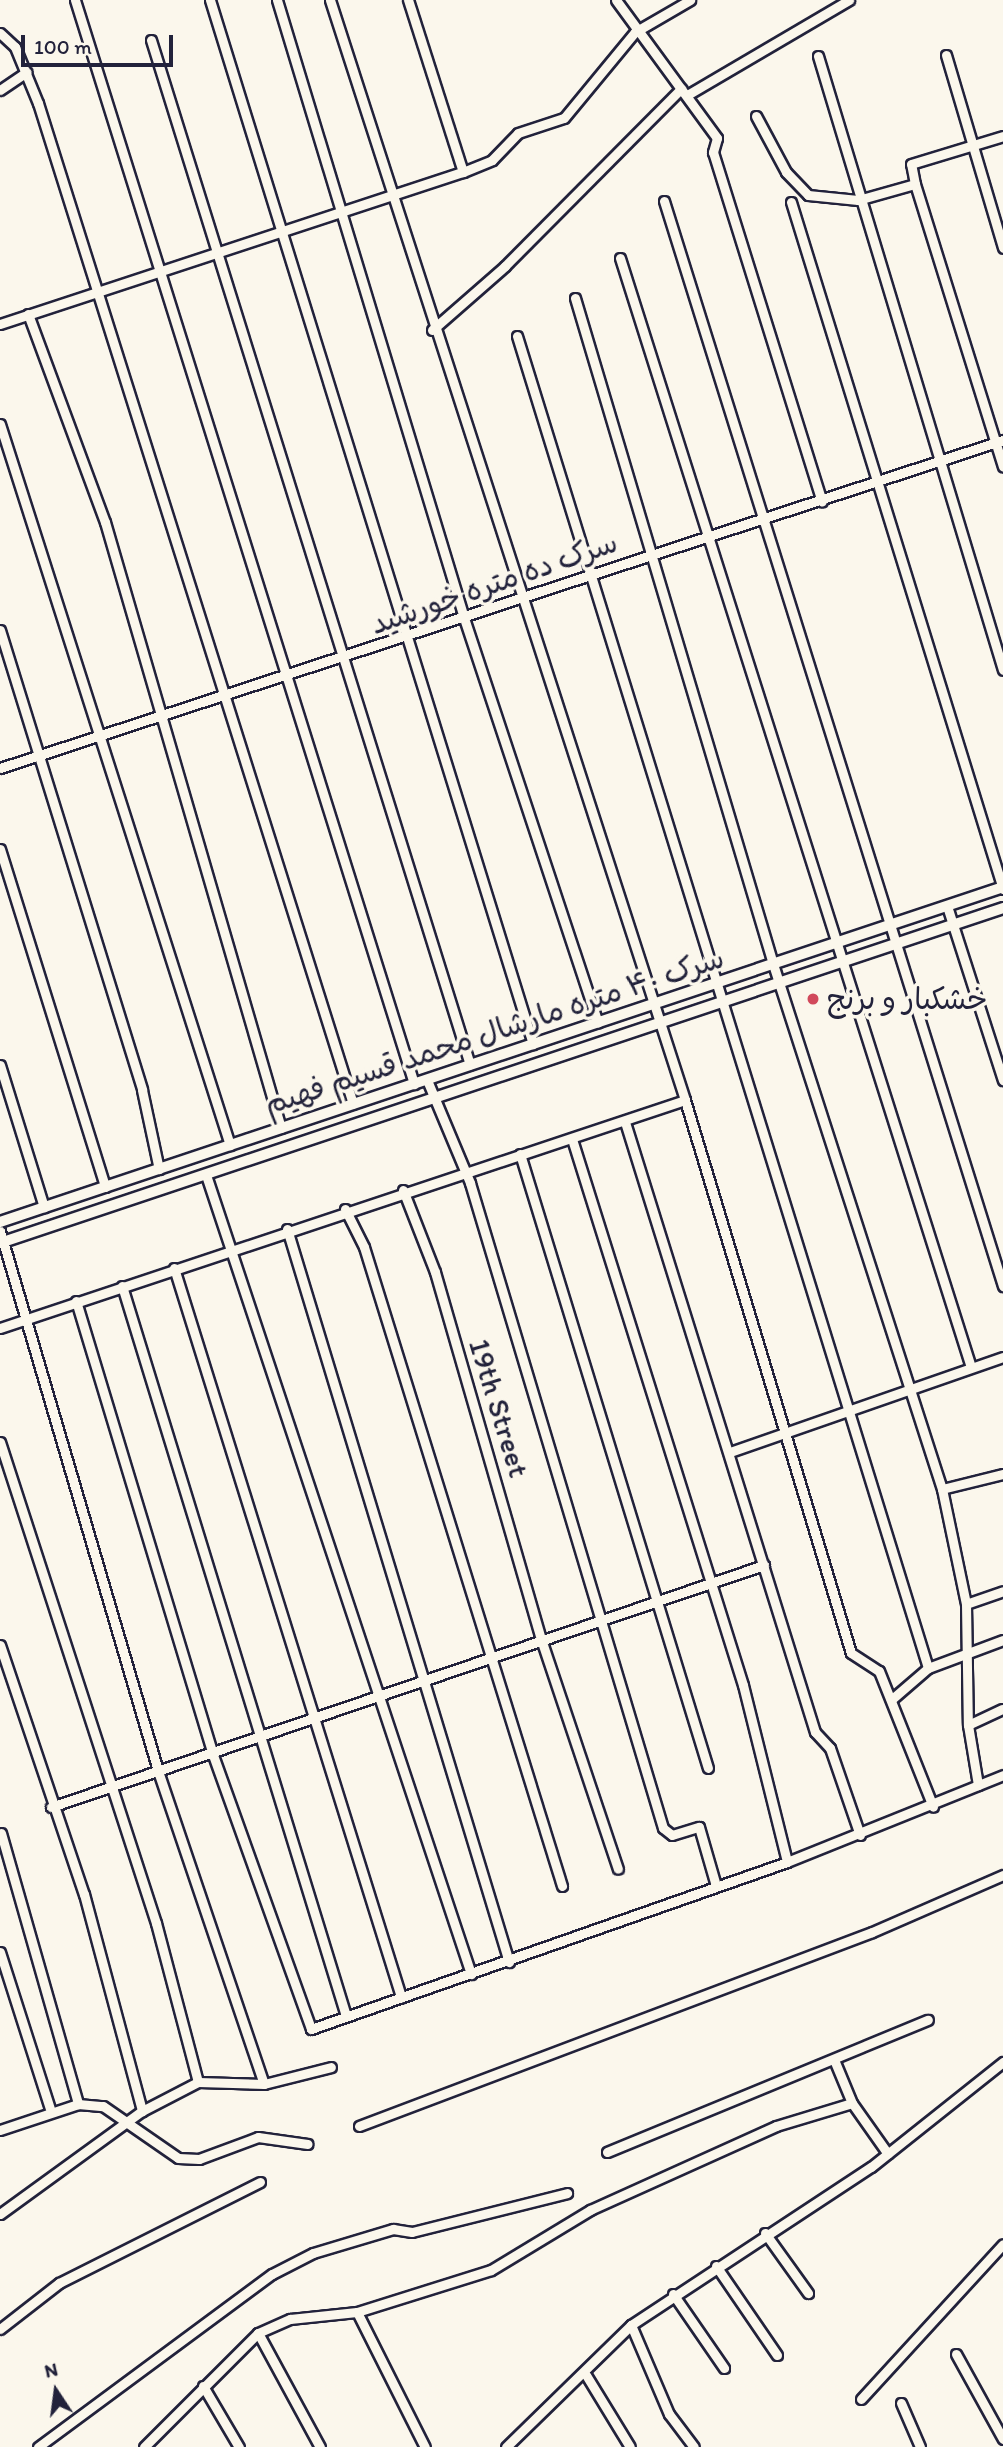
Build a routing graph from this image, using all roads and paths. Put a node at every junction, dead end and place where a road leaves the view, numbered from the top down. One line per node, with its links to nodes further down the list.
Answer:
1 (75, 0): 31 (street)
2 (210, 0): 27 (street)
3 (278, 0): 26 (street)
4 (330, 0): 22 (street)
5 (408, 0): 20 (street)
6 (616, 0): 9 (street)
7 (691, 0): 9 (street)
8 (849, 0): 16 (street)
9 (635, 32): 16 (street); 20 (street)
10 (0, 33): 14 (street)
11 (151, 40): 29 (street)
12 (946, 55): 19 (street)
13 (818, 56): 23 (street)
14 (27, 72): 15 (street); 32 (street)
15 (0, 90)
16 (684, 92): 36 (street); 43 (street)
17 (756, 117): 23 (street)
18 (1003, 136): 19 (street)
19 (971, 149): 21 (street); 28 (street)
20 (463, 172): 22 (street)
21 (915, 184): 23 (street); 39 (street)
22 (390, 196): 26 (street); 36 (street)
23 (858, 200): 40 (street)
24 (664, 201): 44 (street)
25 (791, 202): 42 (street)
26 (344, 212): 27 (street); 49 (street)
27 (282, 231): 29 (street); 51 (street)
28 (1003, 248)
29 (221, 251): 31 (street); 52 (street)
30 (620, 258): 45 (street)
31 (161, 269): 32 (street); 54 (street)
32 (98, 292): 34 (street); 55 (street)
33 (575, 298): 46 (street)
34 (28, 314): 35 (street); 56 (street)
35 (0, 324)
36 (432, 330): 48 (street)
37 (517, 336): 47 (street)
38 (0, 424): 57 (street)
39 (999, 442): 40 (street, سرک ده متره خورشید); 41 (street)
40 (944, 459): 42 (street, سرک ده متره خورشید); 53 (street)
41 (1003, 467)
42 (879, 482): 43 (street, سرک ده متره خورشید); 61 (street)
43 (822, 501): 44 (street, سرک ده متره خورشید)
44 (766, 518): 45 (street, سرک ده متره خورشید); 64 (street)
45 (711, 536): 46 (street, سرک ده متره خورشید); 66 (street)
46 (653, 554): 47 (street, سرک ده متره خورشید); 68 (street)
47 (592, 576): 48 (street, سرک ده متره خورشید); 70 (street)
48 (522, 598): 49 (street, سرک ده متره خورشید); 72 (street)
49 (464, 618): 51 (street, سرک ده متره خورشید); 74 (street)
50 (0, 630): 58 (street)
51 (410, 636): 52 (street, سرک ده متره خورشید); 76 (street)
52 (344, 661): 54 (street, سرک ده متره خورشید); 78 (street)
53 (1003, 670)
54 (283, 675): 55 (street, سرک ده متره خورشید); 81 (street)
55 (225, 695): 56 (street, سرک ده متره خورشید); 84 (street)
56 (159, 715): 57 (street, سرک ده متره خورشید); 86 (street)
57 (98, 737): 58 (street, سرک ده متره خورشید); 88 (street)
58 (38, 755): 59 (street, سرک ده متره خورشید); 90 (street)
59 (0, 768)
60 (0, 849): 93 (street)
61 (1003, 888): 62 (street, سرک ۴۰ متره مارشال محمد قسیم فهیم)
62 (947, 906): 64 (street, سرک ۴۰ متره مارشال محمد قسیم فهیم); 65 (street)
63 (1003, 908): 65 (street, سرک ۴۰ متره مارشال محمد قسیم فهیم)
64 (891, 925): 66 (street, سرک ۴۰ متره مارشال محمد قسیم فهیم); 67 (street)
65 (954, 925): 67 (street, سرک ۴۰ متره مارشال محمد قسیم فهیم); 80 (street)
66 (833, 944): 68 (street, سرک ۴۰ متره مارشال محمد قسیم فهیم); 69 (street)
67 (898, 944): 69 (street, سرک ۴۰ متره مارشال محمد قسیم فهیم); 103 (street)
68 (773, 964): 70 (street, سرک ۴۰ متره مارشال محمد قسیم فهیم); 71 (street)
69 (840, 964): 71 (street, سرک ۴۰ متره مارشال محمد قسیم فهیم); 108 (street)
70 (712, 984): 72 (street, سرک ۴۰ متره مارشال محمد قسیم فهیم); 73 (street)
71 (779, 985): 73 (street, سرک ۴۰ متره مارشال محمد قسیم فهیم); 109 (street)
72 (655, 1003): 74 (street, سرک ۴۰ متره مارشال محمد قسیم فهیم); 75 (street)
73 (719, 1005): 75 (street, سرک ۴۰ متره مارشال محمد قسیم فهیم); 110 (street)
74 (598, 1022): 76 (street, سرک ۴۰ متره مارشال محمد قسیم فهیم)
75 (661, 1024): 82 (street, سرک ۴۰ متره مارشال محمد قسیم فهیم); 83 (street)
76 (533, 1044): 78 (street, سرک ۴۰ متره مارشال محمد قسیم فهیم)
77 (0, 1065): 95 (street)
78 (470, 1065): 79 (street, سرک ۴۰ متره مارشال محمد قسیم فهیم)
79 (427, 1080): 81 (street, سرک ۴۰ متره مارشال محمد قسیم فهیم); 82 (street)
80 (1003, 1080)
81 (414, 1084): 84 (street, سرک ۴۰ متره مارشال محمد قسیم فهیم)
82 (434, 1099): 91 (street); 92 (street, سرک ۴۰ متره مارشال محمد قسیم فهیم)
83 (685, 1100): 85 (street); 111 (street)
84 (353, 1104): 86 (street, سرک ۴۰ متره مارشال محمد قسیم فهیم)
85 (625, 1122): 87 (street); 113 (street)
86 (281, 1128): 88 (street, سرک ۴۰ متره مارشال محمد قسیم فهیم)
87 (572, 1139): 89 (street); 117 (street)
88 (230, 1145): 90 (street, سرک ۴۰ متره مارشال محمد قسیم فهیم)
89 (520, 1154): 91 (street); 119 (street)
90 (159, 1169): 93 (street, سرک ۴۰ متره مارشال محمد قسیم فهیم)
91 (460, 1171): 94 (street); 121 (street)
92 (206, 1175): 99 (street, سرک ۴۰ متره مارشال محمد قسیم فهیم); 100 (street)
93 (105, 1187): 95 (street, سرک ۴۰ متره مارشال محمد قسیم فهیم)
94 (403, 1190): 96 (street); 123 (street, 19th Street)
95 (44, 1207): 97 (street, سرک ۴۰ متره مارشال محمد قسیم فهیم)
96 (345, 1209): 98 (street); 126 (street)
97 (0, 1222)
98 (287, 1229): 100 (street); 128 (street)
99 (1, 1239): 105 (street)
100 (230, 1249): 101 (street); 129 (street)
101 (174, 1268): 102 (street); 132 (street)
102 (122, 1286): 104 (street); 134 (street)
103 (1003, 1286)
104 (76, 1301): 105 (street); 135 (street)
105 (22, 1320): 106 (street); 137 (street)
106 (0, 1328)
107 (1003, 1357): 108 (street)
108 (971, 1367): 109 (street)
109 (912, 1389): 110 (street); 115 (street)
110 (848, 1410): 111 (street); 127 (street)
111 (789, 1435): 113 (street); 130 (street)
112 (0, 1442): 140 (street)
113 (730, 1452): 116 (street)
114 (1003, 1474): 115 (street)
115 (942, 1489): 120 (street)
116 (764, 1565): 117 (street); 144 (street)
117 (709, 1583): 119 (street); 145 (street)
118 (1003, 1591): 120 (street)
119 (654, 1602): 121 (street); 136 (street)
120 (966, 1604): 125 (street)
121 (602, 1624): 123 (street); 149 (street)
122 (1003, 1640): 125 (street)
123 (542, 1642): 126 (street); 146 (street, 19th Street)
124 (0, 1645): 141 (street)
125 (972, 1654): 127 (street); 133 (street)
126 (490, 1658): 128 (street); 148 (street)
127 (928, 1668): 130 (street)
128 (424, 1682): 129 (street); 151 (street)
129 (376, 1699): 132 (street); 152 (street)
130 (892, 1699): 142 (street)
131 (1003, 1710): 133 (street)
132 (318, 1719): 134 (street); 153 (street)
133 (968, 1725): 139 (street)
134 (264, 1737): 135 (street); 154 (street)
135 (214, 1755): 137 (street); 154 (street)
136 (708, 1769)
137 (159, 1774): 140 (street); 160 (street)
138 (1003, 1775): 139 (street)
139 (978, 1785): 142 (street)
140 (107, 1788): 141 (street); 159 (street)
141 (51, 1807): 163 (street)
142 (933, 1807): 144 (street)
143 (1, 1833): 162 (street)
144 (860, 1835): 145 (street)
145 (788, 1862): 149 (street)
146 (618, 1869)
147 (1003, 1875): 166 (street)
148 (562, 1886)
149 (716, 1886): 151 (street)
150 (0, 1952): 164 (street)
151 (509, 1962): 152 (street)
152 (471, 1974): 153 (street)
153 (401, 1997): 154 (street)
154 (346, 2016)
155 (928, 2020): 156 (street)
156 (835, 2062): 161 (street); 169 (street)
157 (1003, 2062): 170 (street)
158 (331, 2067): 160 (street)
159 (198, 2082): 160 (street); 163 (street)
160 (264, 2084)
161 (852, 2103): 170 (street); 179 (street)
162 (78, 2104): 164 (street); 165 (street)
163 (142, 2110): 165 (street)
164 (51, 2112): 167 (street)
165 (130, 2123): 168 (street); 173 (street)
166 (359, 2126)
167 (0, 2130)
168 (308, 2144)
169 (607, 2152)
170 (888, 2154): 174 (street)
171 (260, 2182): 181 (street)
172 (567, 2193): 191 (street)
173 (0, 2214)
174 (765, 2233): 176 (street); 177 (street)
175 (1003, 2244): 188 (street)
176 (716, 2266): 178 (street); 184 (street)
177 (808, 2293)
178 (673, 2294): 180 (street); 185 (street)
179 (357, 2312): 182 (street); 195 (street)
180 (631, 2325): 186 (street); 198 (street)
181 (0, 2329)
182 (258, 2333): 187 (street); 194 (street)
183 (956, 2354): 190 (street)
184 (777, 2356)
185 (724, 2368)
186 (586, 2375): 196 (street); 197 (street)
187 (203, 2386): 192 (street); 193 (street)
188 (861, 2399)
189 (901, 2403): 199 (street)
190 (1003, 2439)
191 (38, 2447)
192 (144, 2447)
193 (239, 2447)
194 (320, 2447)
195 (425, 2447)
196 (506, 2447)
197 (630, 2447)
198 (694, 2447)
199 (920, 2447)

